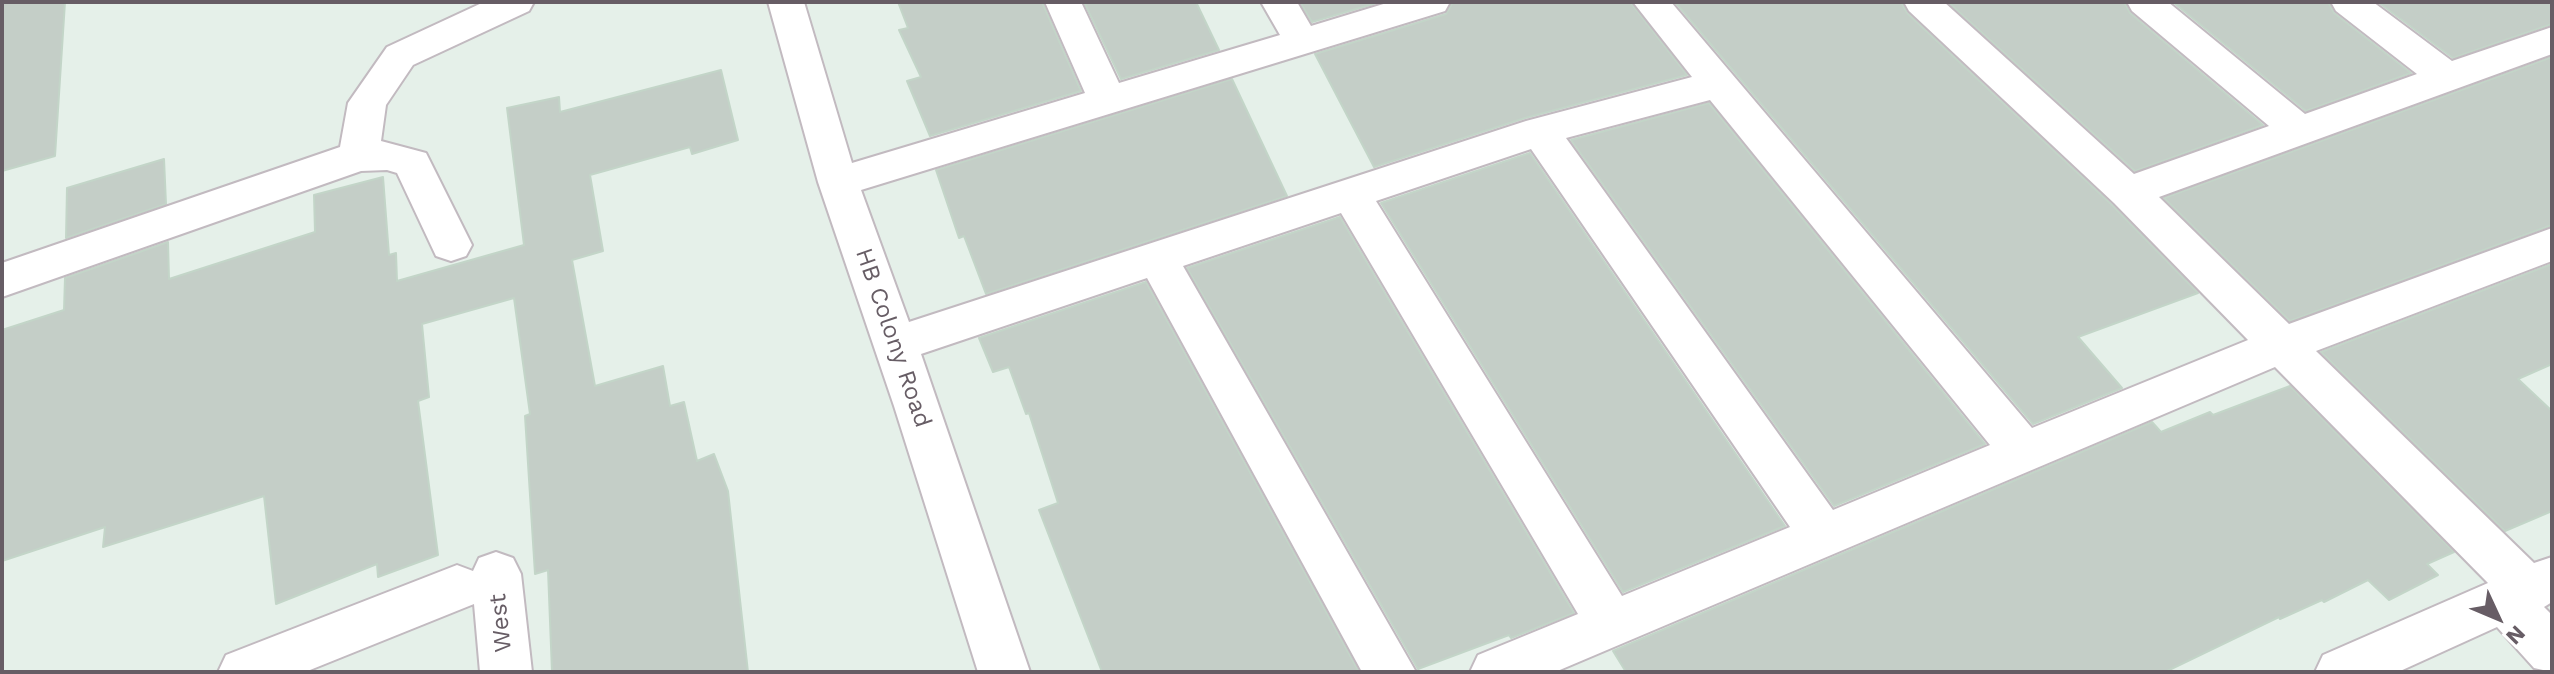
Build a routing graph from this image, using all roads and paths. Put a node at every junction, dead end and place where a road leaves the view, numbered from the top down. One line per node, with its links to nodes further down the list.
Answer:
1 (516, 2): 17 (street)
2 (786, 2): 18 (street, HB Colony Road)
3 (1063, 2): 14 (street)
4 (1279, 2): 11 (street)
5 (1432, 2): 11 (street)
6 (1651, 2): 13 (street)
7 (1922, 2): 19 (street)
8 (2145, 2): 15 (street)
9 (2349, 2): 12 (street)
10 (2552, 40): 12 (street)
11 (1302, 41): 14 (street)
12 (2447, 77): 15 (street)
13 (1718, 84): 16 (street); 27 (street)
14 (1107, 99): 18 (street)
15 (2299, 130): 19 (street)
16 (1540, 131): 20 (street); 28 (street)
17 (359, 156): 22 (street); 24 (street)
18 (838, 182): 25 (street, HB Colony Road)
19 (2128, 192): 26 (street)
20 (1350, 193): 23 (street); 30 (street)
21 (2552, 244): 26 (street)
22 (451, 245)
23 (1157, 258): 25 (street); 35 (street)
24 (2, 280)
25 (894, 345): 34 (street, HB Colony Road)
26 (2282, 345): 27 (street); 29 (street)
27 (2024, 453): 28 (street)
28 (1824, 537): 30 (street)
29 (2528, 590): 31 (street); 37 (street)
30 (1611, 623): 36 (street)
31 (2552, 651)
32 (244, 672): 33 (street, West)
33 (506, 672)
34 (1004, 672)
35 (1390, 672)
36 (1496, 672)
37 (2341, 672)

